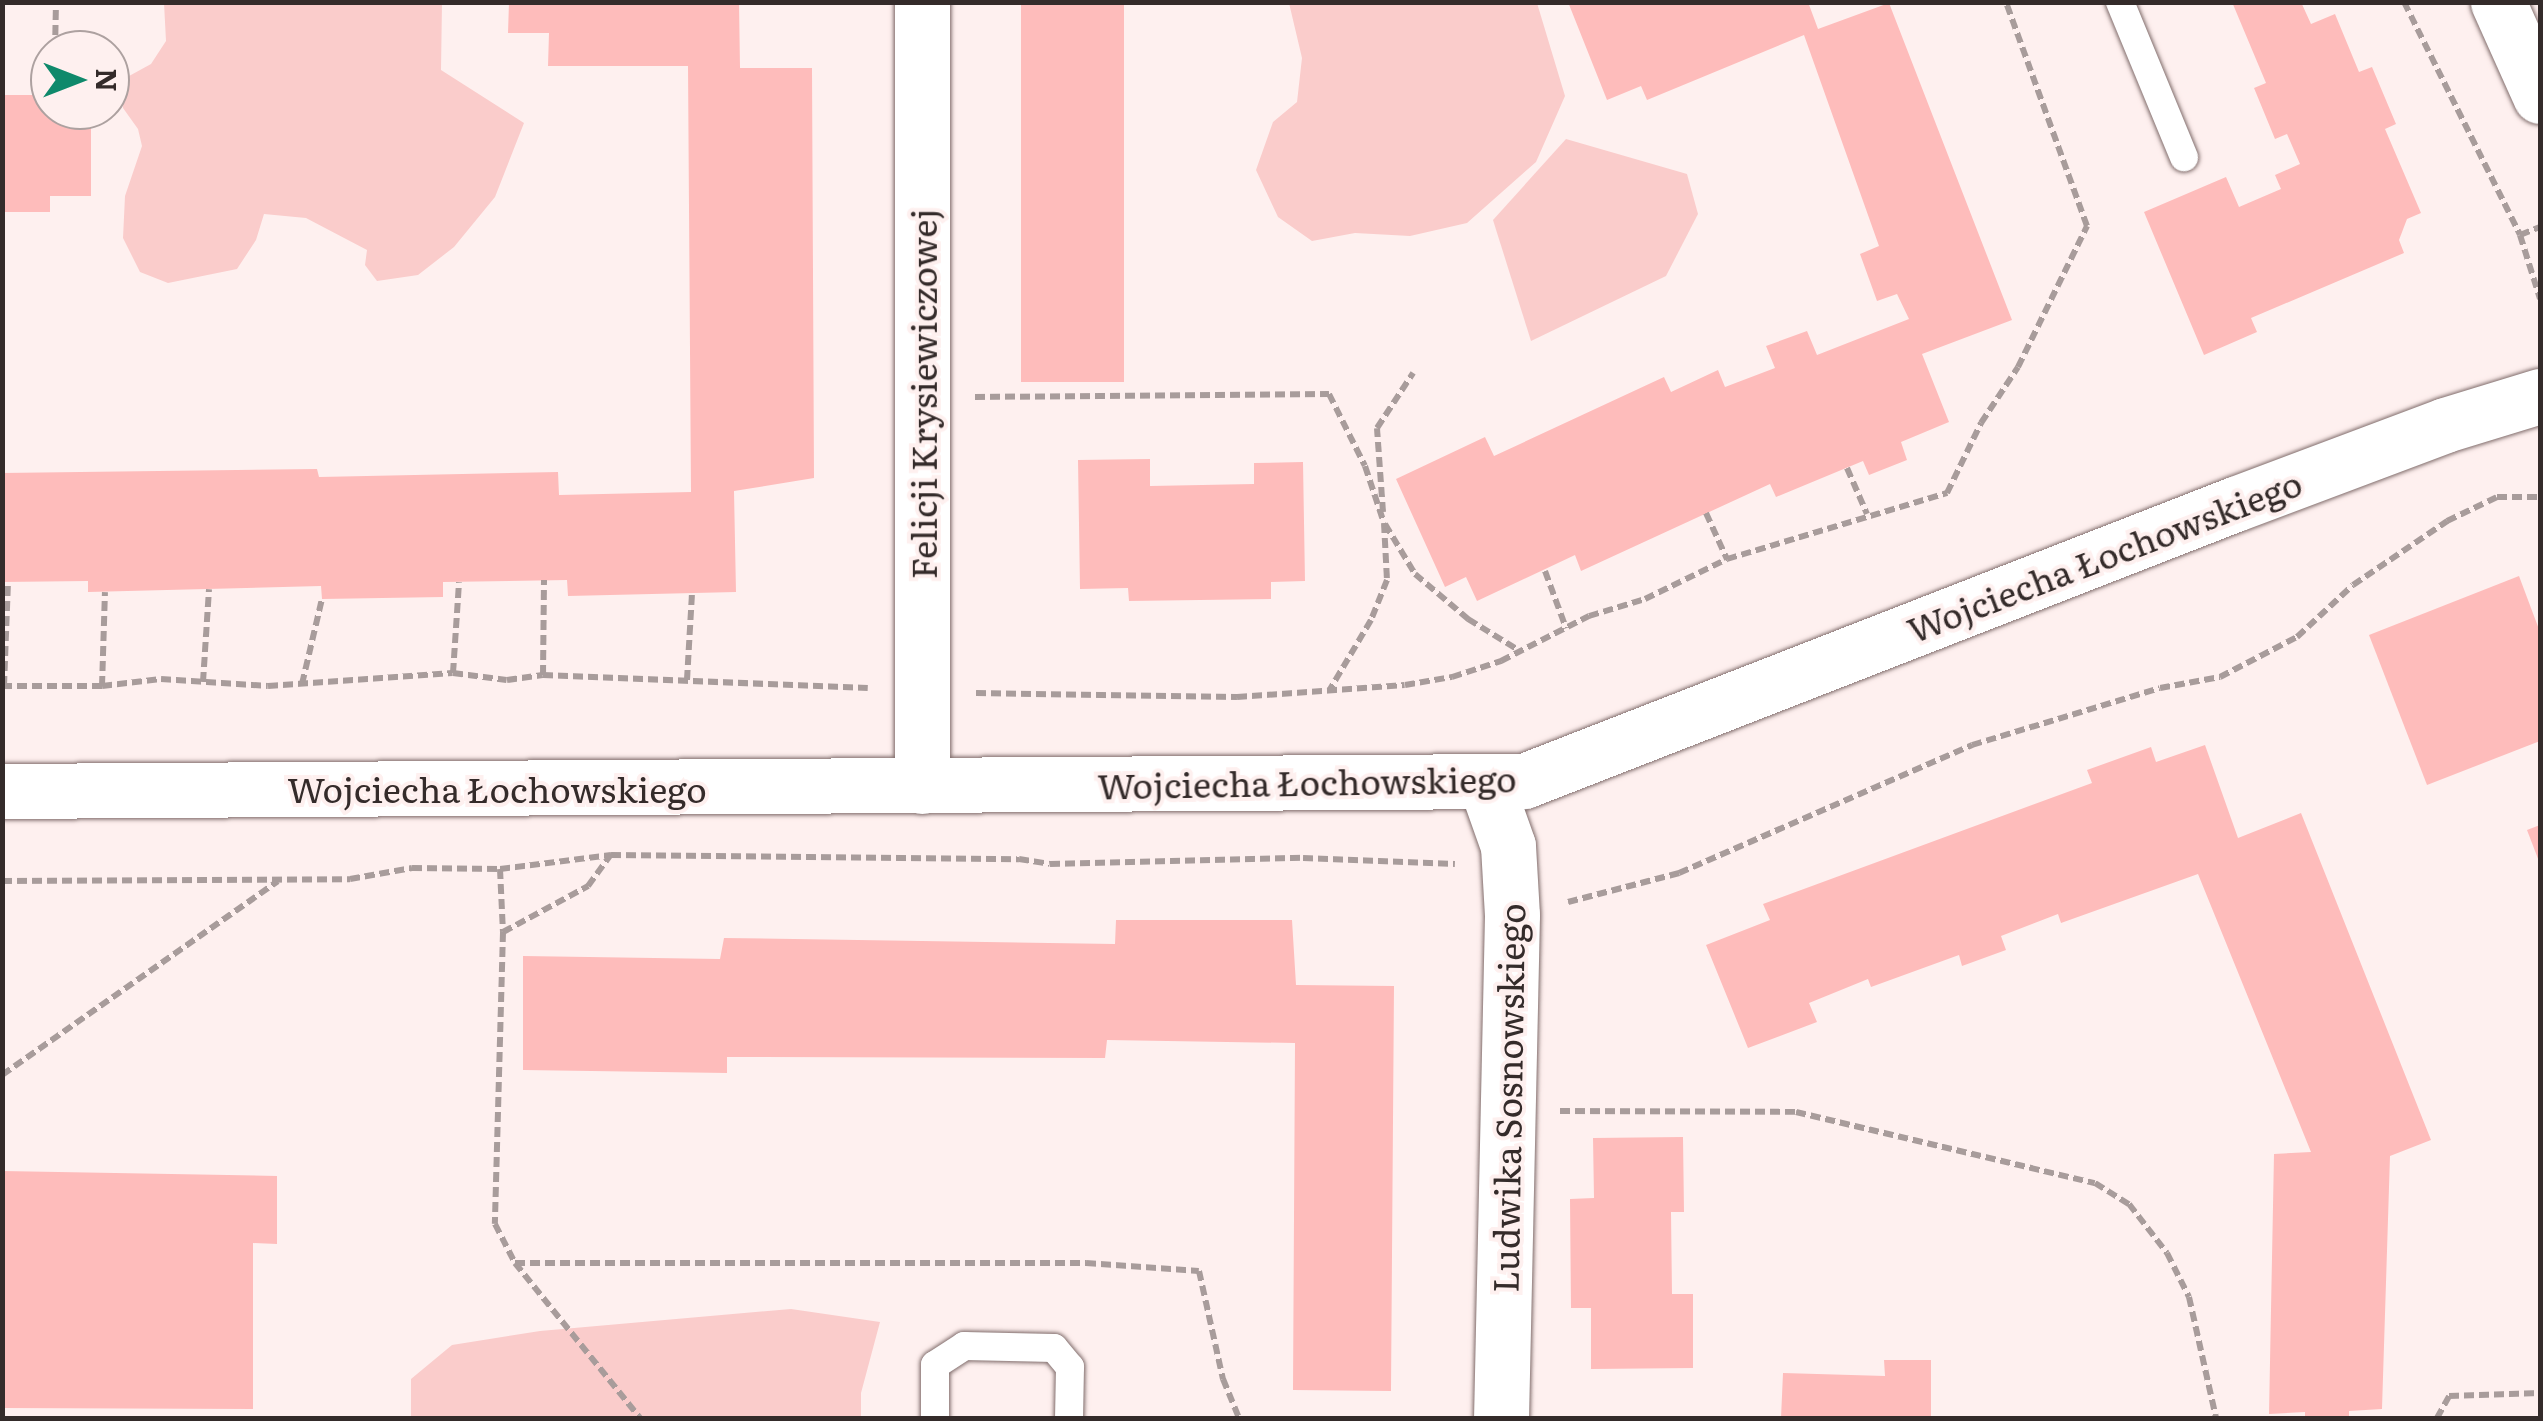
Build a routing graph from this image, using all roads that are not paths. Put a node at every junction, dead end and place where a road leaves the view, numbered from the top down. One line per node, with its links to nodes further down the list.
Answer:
1 (922, 2): 8 (street, Felicji Krysiewiczowej)
2 (2120, 2): 5 (lane)
3 (2498, 2): 4 (street)
4 (2540, 96)
5 (2184, 157)
6 (2540, 396): 7 (street, Wojciecha Łochowskiego)
7 (1485, 781): 8 (street, Wojciecha Łochowskiego); 12 (street, Ludwika Sosnowskiego)
8 (922, 786): 9 (street, Wojciecha Łochowskiego)
9 (2, 791)
10 (935, 1418): 11 (lane)
11 (1069, 1418)
12 (1501, 1418)

